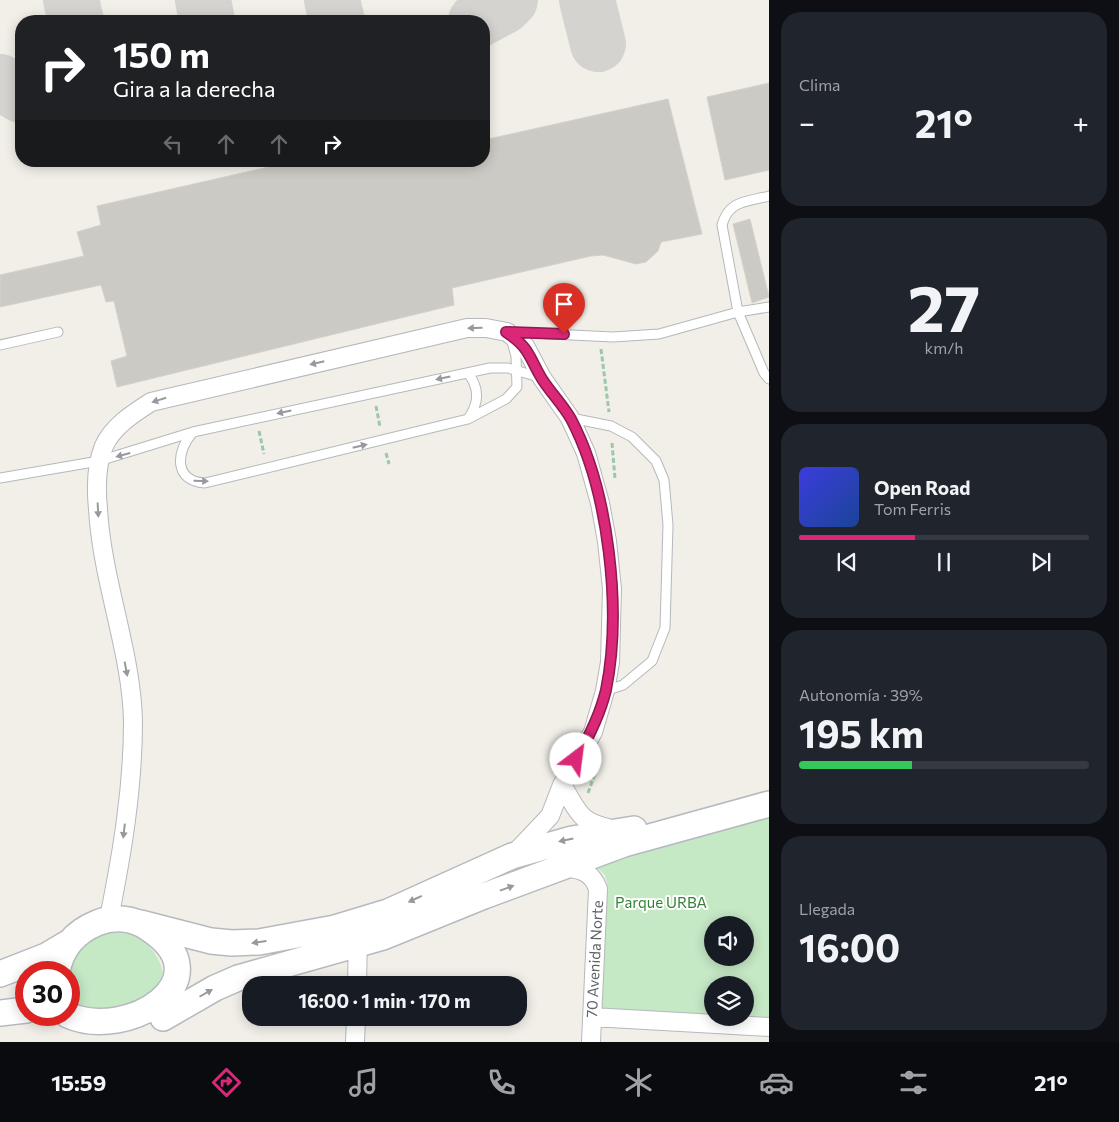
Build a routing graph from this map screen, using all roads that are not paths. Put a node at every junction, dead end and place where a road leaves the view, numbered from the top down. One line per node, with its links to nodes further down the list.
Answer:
1 (769, 196): 3 (lane)
2 (769, 306): 3 (lane)
3 (738, 312): 5 (lane); 10 (lane)
4 (58, 332): 6 (lane)
5 (506, 332): 7 (lane); 9 (street); 14 (street, one-way to 14)
6 (0, 345)
7 (517, 370): 8 (lane); 9 (lane); 12 (lane)
8 (468, 372): 12 (lane); 13 (lane, one-way to 13)
9 (542, 378): 11 (street)
10 (769, 379)
11 (570, 418): 16 (street); 16 (lane)
12 (468, 419): 13 (lane, one-way to 12)
13 (193, 432): 14 (lane, one-way to 14)
14 (99, 461): 15 (lane); 24 (street, one-way to 24)
15 (0, 478)
16 (605, 691): 17 (street)
17 (562, 785): 20 (street); 21 (street)
18 (769, 804): 19 (main road)
19 (735, 812): 20 (main road); 22 (main road)
20 (622, 831): 21 (main road, one-way to 21)
21 (512, 856): 23 (street); 26 (main road, one-way to 26)
22 (565, 867): 23 (main road, one-way to 22); 33 (street, 70 Avenida Norte)
23 (448, 910): 26 (main road)
24 (109, 918): 25 (main road); 27 (main road)
25 (141, 923): 26 (main road, one-way to 25); 34 (main road)
26 (358, 933): 30 (street); 34 (main road, one-way to 26)
27 (68, 942): 28 (main road); 29 (main road)
28 (58, 961)
29 (0, 974)
30 (357, 976)
31 (15, 1011): 32 (main road)
32 (0, 1013)
33 (592, 1017): 37 (street); 40 (street, 70 Avenida Norte)
34 (163, 1018): 38 (main road)
35 (77, 1026): 38 (main road)
36 (356, 1026): 39 (street)
37 (769, 1026)
38 (91, 1038)
39 (355, 1042)
40 (591, 1042)

